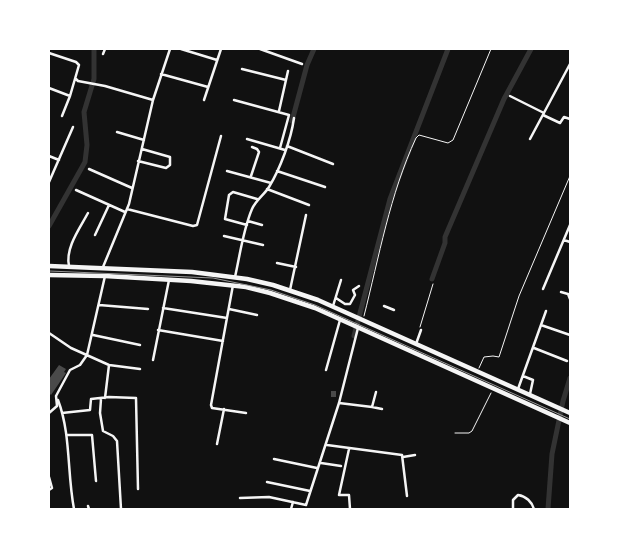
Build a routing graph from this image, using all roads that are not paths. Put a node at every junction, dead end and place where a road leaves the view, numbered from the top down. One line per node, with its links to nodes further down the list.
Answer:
1 (53, 49): 9 (street)
2 (105, 49): 10 (street)
3 (170, 49): 16 (street)
4 (181, 49): 11 (street)
5 (221, 49): 11 (street)
6 (260, 49): 8 (street)
7 (274, 49): 8 (street)
8 (273, 53): 12 (street)
9 (50, 54): 17 (street)
10 (104, 54)
11 (217, 60): 19 (street)
12 (302, 64)
13 (570, 64): 27 (street)
14 (242, 70): 18 (street)
15 (288, 71): 18 (street)
16 (161, 74): 19 (street); 23 (street)
17 (76, 78): 21 (street); 23 (street)
18 (286, 80): 26 (street)
19 (208, 87): 24 (street)
20 (49, 88): 21 (street)
21 (70, 96): 28 (street)
22 (510, 96): 27 (street)
23 (153, 100): 35 (street)
24 (204, 100)
25 (234, 100): 26 (street)
26 (279, 111): 39 (street)
27 (544, 114): 30 (street); 36 (street)
28 (62, 116)
29 (294, 118): 37 (street)
30 (570, 120)
31 (73, 127): 43 (street)
32 (117, 132): 35 (street)
33 (221, 136): 59 (street)
34 (247, 139): 39 (street)
35 (144, 140): 40 (street)
36 (530, 140)
37 (287, 146): 41 (street); 45 (street)
38 (252, 148): 49 (street)
39 (280, 148): 41 (street)
40 (142, 149): 44 (street); 44 (street)
41 (285, 150): 48 (street)
42 (49, 156): 43 (street)
43 (59, 160): 50 (street)
44 (138, 162): 53 (street)
45 (333, 164)
46 (90, 169): 53 (street)
47 (227, 171): 49 (street)
48 (277, 171): 51 (street); 52 (street)
49 (251, 176): 51 (street)
50 (49, 182)
51 (271, 183): 55 (street)
52 (325, 187)
53 (132, 188): 59 (street)
54 (76, 190): 57 (street)
55 (267, 190): 56 (street); 58 (street)
56 (257, 199): 62 (street); 62 (street)
57 (109, 205): 59 (street); 65 (street)
58 (309, 205)
59 (126, 211): 74 (street)
60 (88, 213): 73 (street)
61 (306, 215): 75 (street)
62 (248, 223): 63 (street); 67 (street)
63 (262, 225)
64 (570, 225): 68 (street)
65 (96, 235)
66 (224, 236): 67 (street)
67 (242, 240): 70 (street); 78 (street)
68 (564, 240): 69 (street); 83 (street)
69 (570, 242)
70 (263, 245)
71 (277, 263): 75 (street)
72 (49, 265): 73 (main road)
73 (67, 266): 74 (main road)
74 (103, 267): 78 (main road)
75 (296, 267): 84 (street)
76 (49, 274): 77 (main road)
77 (105, 276): 79 (main road); 89 (street)
78 (236, 277): 84 (main road)
79 (169, 280): 81 (main road); 92 (street)
80 (341, 280): 87 (street)
81 (233, 285): 86 (main road); 94 (street)
82 (359, 286): 87 (street)
83 (543, 289)
84 (290, 290): 86 (main road); 90 (main road)
85 (561, 292): 88 (street)
86 (287, 298): 99 (main road)
87 (336, 298): 90 (street)
88 (570, 299)
89 (99, 305): 93 (street); 105 (street)
90 (333, 306): 108 (main road)
91 (384, 306): 95 (street)
92 (163, 308): 98 (street); 102 (street)
93 (148, 309)
94 (229, 309): 97 (street); 98 (street)
95 (394, 310)
96 (546, 311): 100 (street)
97 (257, 314)
98 (227, 318): 107 (street)
99 (340, 320): 101 (main road); 118 (street)
100 (541, 325): 106 (street); 111 (street)
101 (356, 327): 113 (main road); 125 (street)
102 (158, 330): 107 (street); 114 (street)
103 (420, 330): 108 (street)
104 (49, 333): 112 (street)
105 (92, 335): 109 (street); 112 (street)
106 (570, 335)
107 (223, 341): 127 (street)
108 (416, 344): 110 (main road)
109 (140, 345)
110 (424, 347): 113 (main road); 120 (main road)
111 (533, 348): 115 (street); 119 (street)
112 (87, 356): 116 (street); 123 (street)
113 (420, 356): 133 (main road)
114 (153, 360)
115 (567, 361)
116 (109, 365): 117 (street); 124 (street)
117 (140, 369)
118 (326, 370)
119 (523, 376): 120 (street); 122 (street)
120 (518, 389): 122 (main road)
121 (376, 392): 126 (street)
122 (530, 394): 129 (main road)
123 (56, 396): 130 (street); 131 (street)
124 (103, 399): 131 (street); 147 (street); 154 (street)
125 (339, 403): 126 (street); 136 (street)
126 (372, 408): 128 (street)
127 (224, 409): 132 (street); 135 (street)
128 (382, 409)
129 (570, 412)
130 (49, 413)
131 (62, 413): 134 (street)
132 (246, 413)
133 (570, 423)
134 (67, 435): 145 (street); 153 (street)
135 (217, 444)
136 (327, 445): 137 (street); 141 (street)
137 (349, 449): 139 (street); 156 (street)
138 (415, 455): 139 (street)
139 (403, 457): 150 (street)
140 (274, 459): 143 (street)
141 (321, 463): 142 (street); 143 (street)
142 (341, 466)
143 (317, 468): 149 (street)
144 (49, 477): 148 (street)
145 (96, 481)
146 (267, 482): 149 (street)
147 (138, 489)
148 (49, 490)
149 (310, 491): 152 (street)
150 (407, 496)
151 (240, 498): 152 (street)
152 (293, 502): 155 (street)
153 (74, 509)
154 (121, 509)
155 (291, 509)
156 (350, 509)
157 (513, 509): 158 (street)
158 (534, 509)

